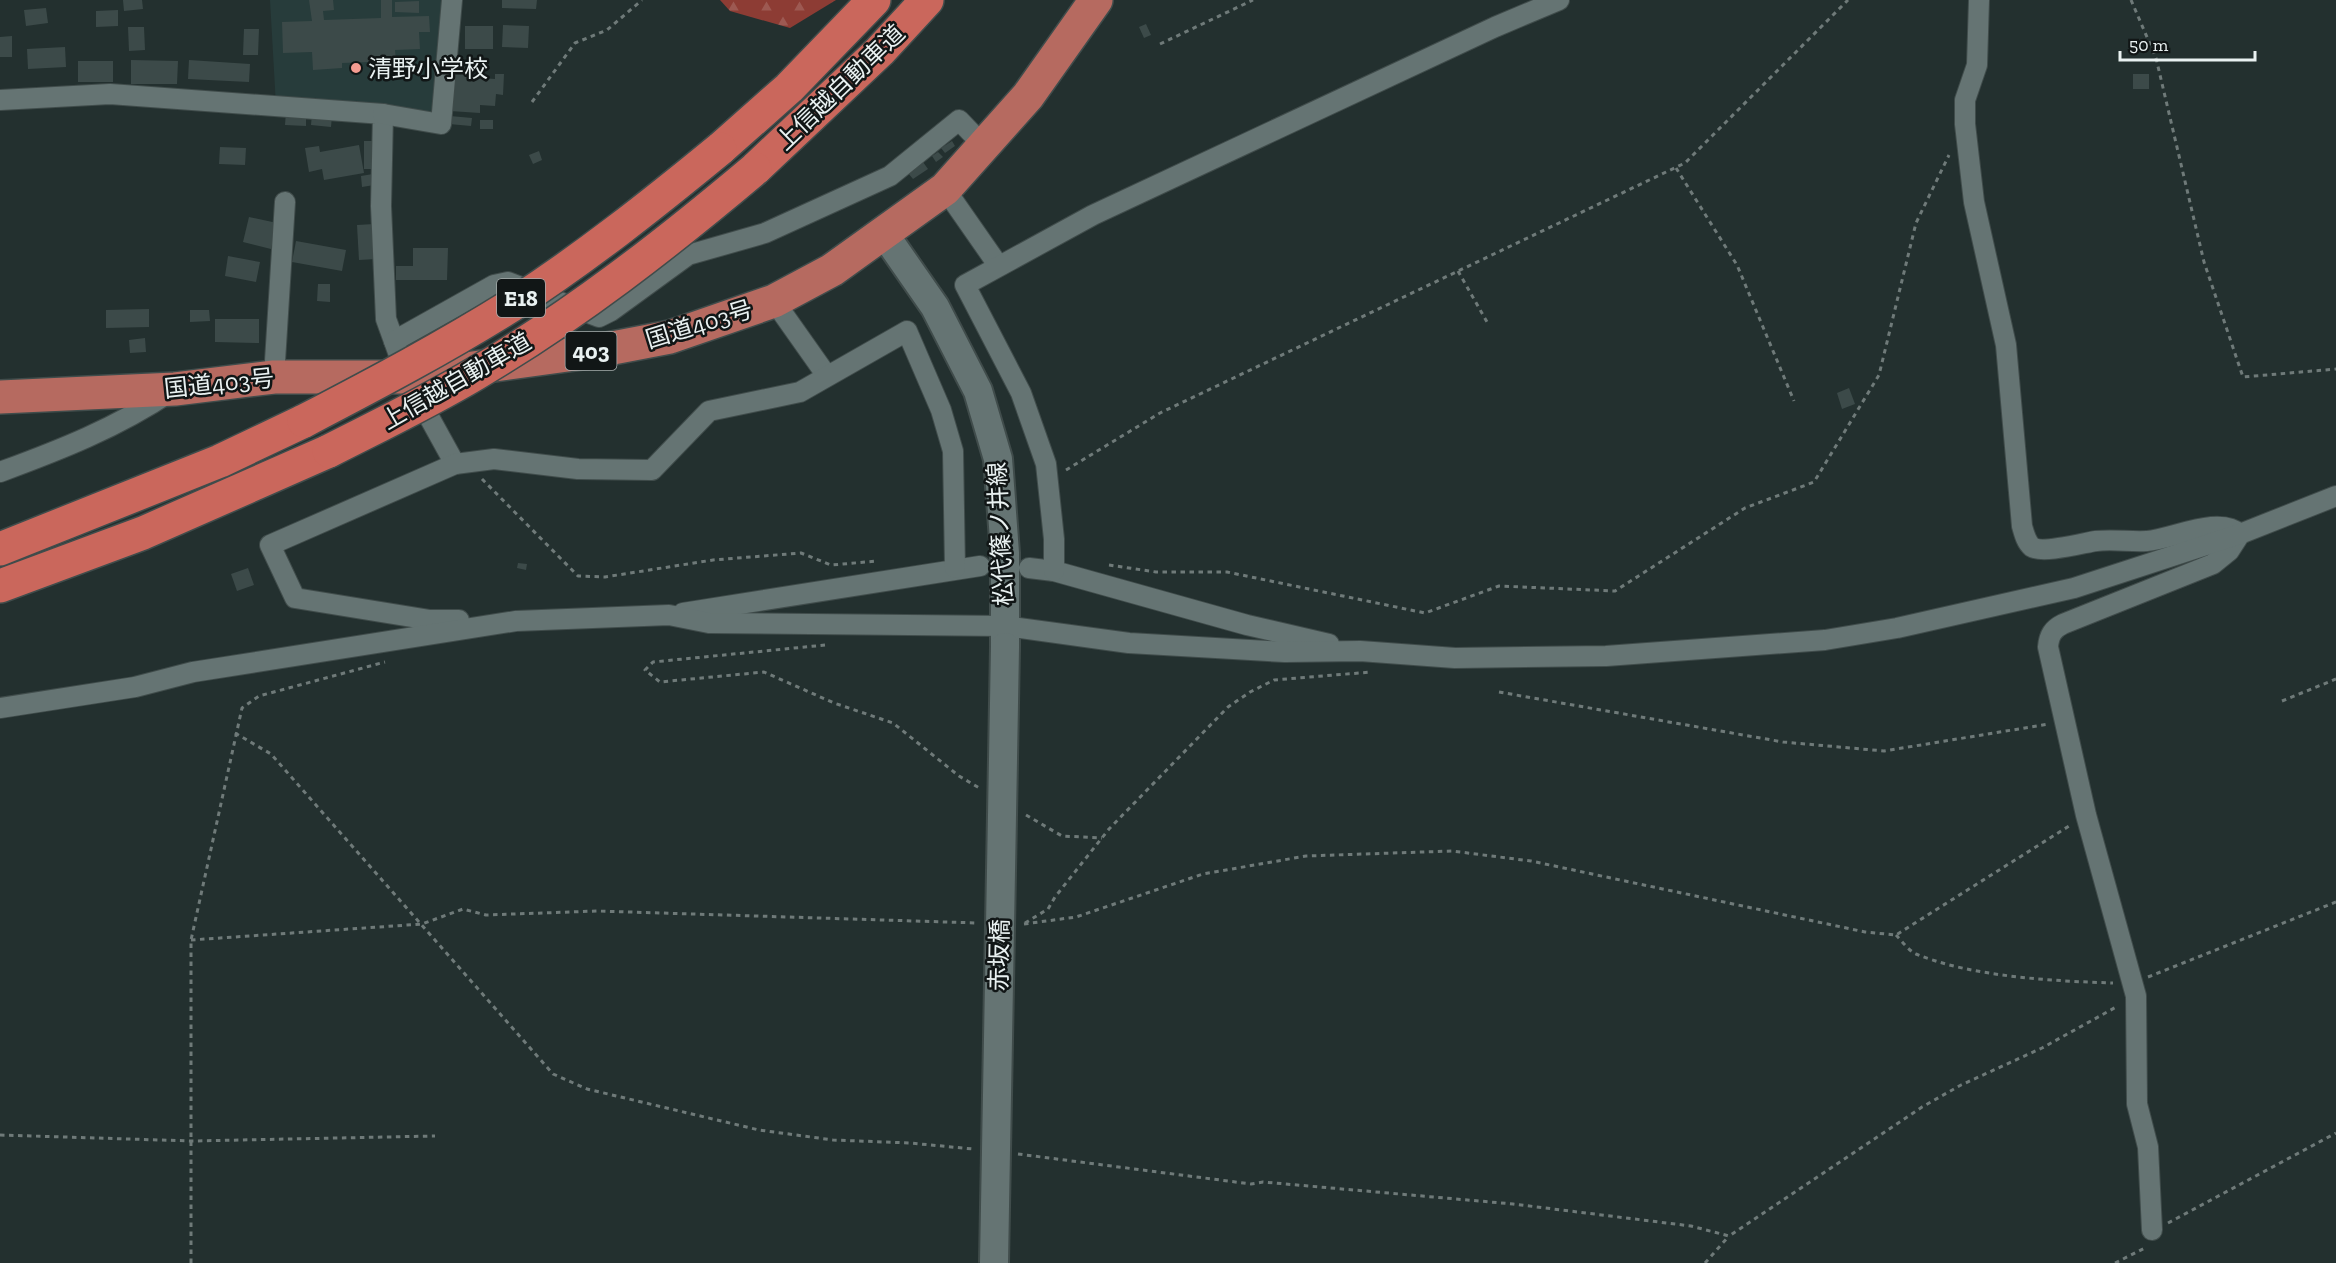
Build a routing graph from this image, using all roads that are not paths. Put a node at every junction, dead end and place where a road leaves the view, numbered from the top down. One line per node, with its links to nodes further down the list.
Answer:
1 (452, 0): 8 (street)
2 (874, 0): 25 (highway, 上信越自動車道 / E18, bridge)
3 (927, 0): 30 (highway, 上信越自動車道 / E18, bridge)
4 (1096, 0): 9 (highway, 国道403号 / 403)
5 (1559, 0): 13 (street)
6 (1979, 0): 24 (street)
7 (0, 100): 8 (street)
8 (382, 114): 15 (street)
9 (984, 146): 10 (highway, 国道403号 / 403); 15 (street)
10 (945, 189): 12 (highway, 国道403号 / 403); 13 (street)
11 (285, 202): 17 (street)
12 (885, 235): 14 (highway, 国道403号 / 403); 33 (main road, 松代篠ノ井線)
13 (998, 266): 29 (street)
14 (774, 301): 16 (street); 18 (highway, 国道403号 / 403)
15 (393, 341): 18 (street)
16 (827, 376): 21 (street); 27 (street)
17 (274, 377): 18 (highway, 国道403号 / 403); 19 (highway, 国道403号 / 403)
18 (407, 377): 21 (street)
19 (175, 389): 20 (highway, 国道403号 / 403); 22 (street)
20 (0, 397)
21 (460, 463): 32 (street)
22 (0, 472)
23 (2336, 496): 24 (street)
24 (2240, 534): 34 (street); 36 (street)
25 (0, 549)
26 (980, 566): 27 (street)
27 (955, 568): 31 (street)
28 (1029, 568): 29 (street)
29 (1054, 571): 34 (street)
30 (0, 586)
31 (669, 615): 32 (street); 33 (street)
32 (516, 621): 35 (street)
33 (1005, 636): 34 (street); 37 (main road, 赤坂橋, bridge)
34 (1360, 651)
35 (0, 708)
36 (2152, 1230)
37 (994, 1263)

